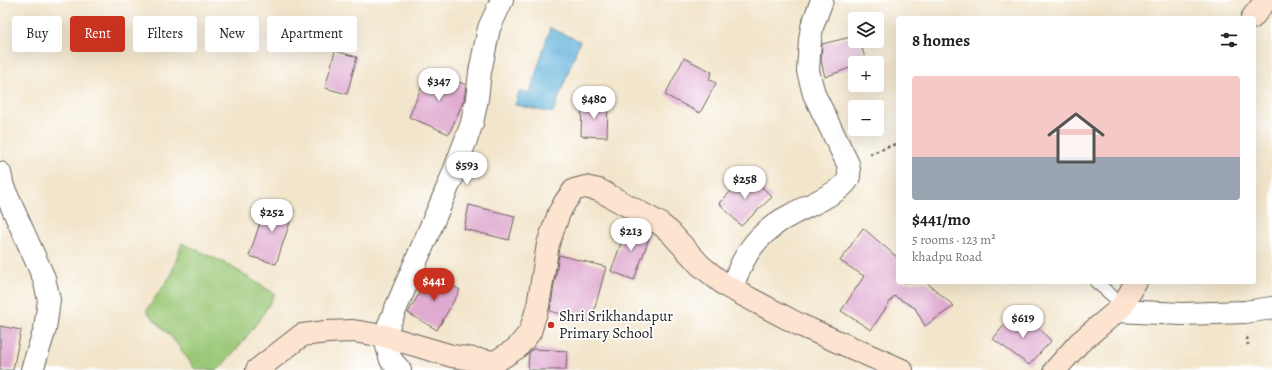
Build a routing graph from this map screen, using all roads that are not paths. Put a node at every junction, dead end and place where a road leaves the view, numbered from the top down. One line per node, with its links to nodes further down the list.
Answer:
1 (502, 0): 11 (street)
2 (822, 0): 8 (street)
3 (1266, 0): 4 (street)
4 (1254, 16)
5 (0, 173): 12 (street)
6 (1098, 284): 9 (lane)
7 (1135, 284): 9 (street)
8 (732, 289): 11 (street); 15 (street)
9 (1120, 308): 10 (street); 16 (street)
10 (1272, 308)
11 (384, 336): 13 (street); 14 (street)
12 (32, 370)
13 (257, 370)
14 (400, 370)
15 (902, 370)
16 (1055, 370)

